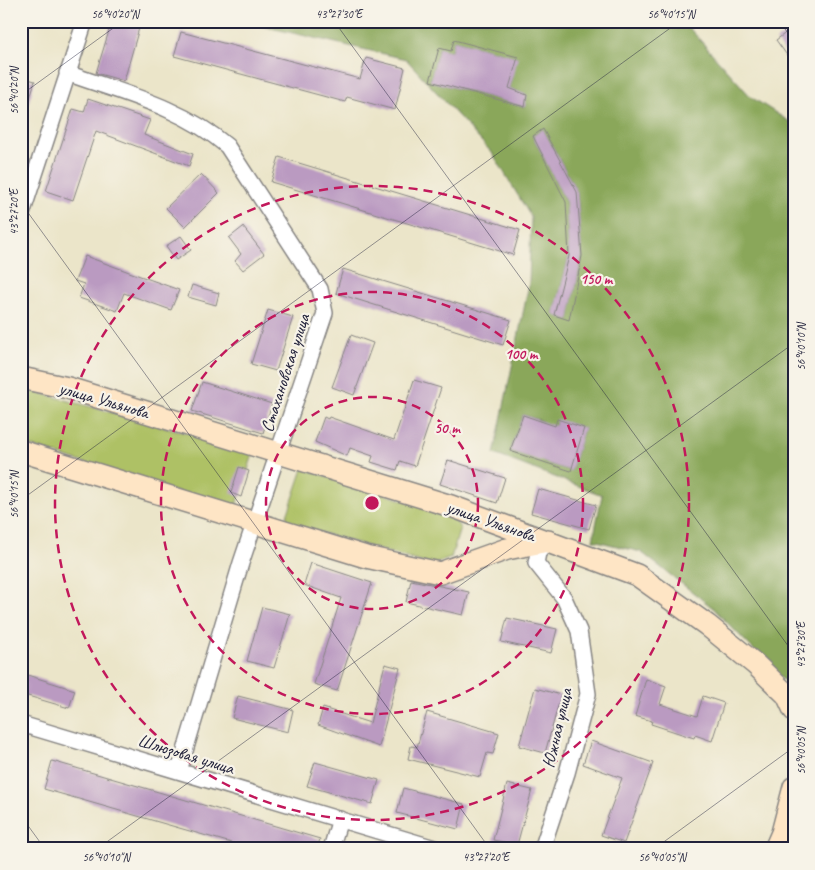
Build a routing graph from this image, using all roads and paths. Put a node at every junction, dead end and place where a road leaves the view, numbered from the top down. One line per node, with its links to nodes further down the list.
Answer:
1 (85, 21): 2 (street)
2 (67, 74): 3 (street); 6 (street, Стахановская улица)
3 (21, 217)
4 (21, 378): 6 (street, улица Ульянова)
5 (21, 451): 7 (street, улица Ульянова)
6 (279, 453): 7 (street, Стахановская улица); 8 (street, улица Ульянова)
7 (255, 523): 8 (street, улица Ульянова); 11 (street, Стахановская улица)
8 (548, 541): 9 (street); 16 (street, Южная улица)
9 (794, 710)
10 (21, 724): 11 (street, Шлюзовая улица)
11 (179, 771): 13 (street, Шлюзовая улица)
12 (794, 787): 17 (street)
13 (340, 819): 14 (street); 15 (street, Шлюзовая улица)
14 (331, 849)
15 (438, 849)
16 (542, 849)
17 (775, 849)

